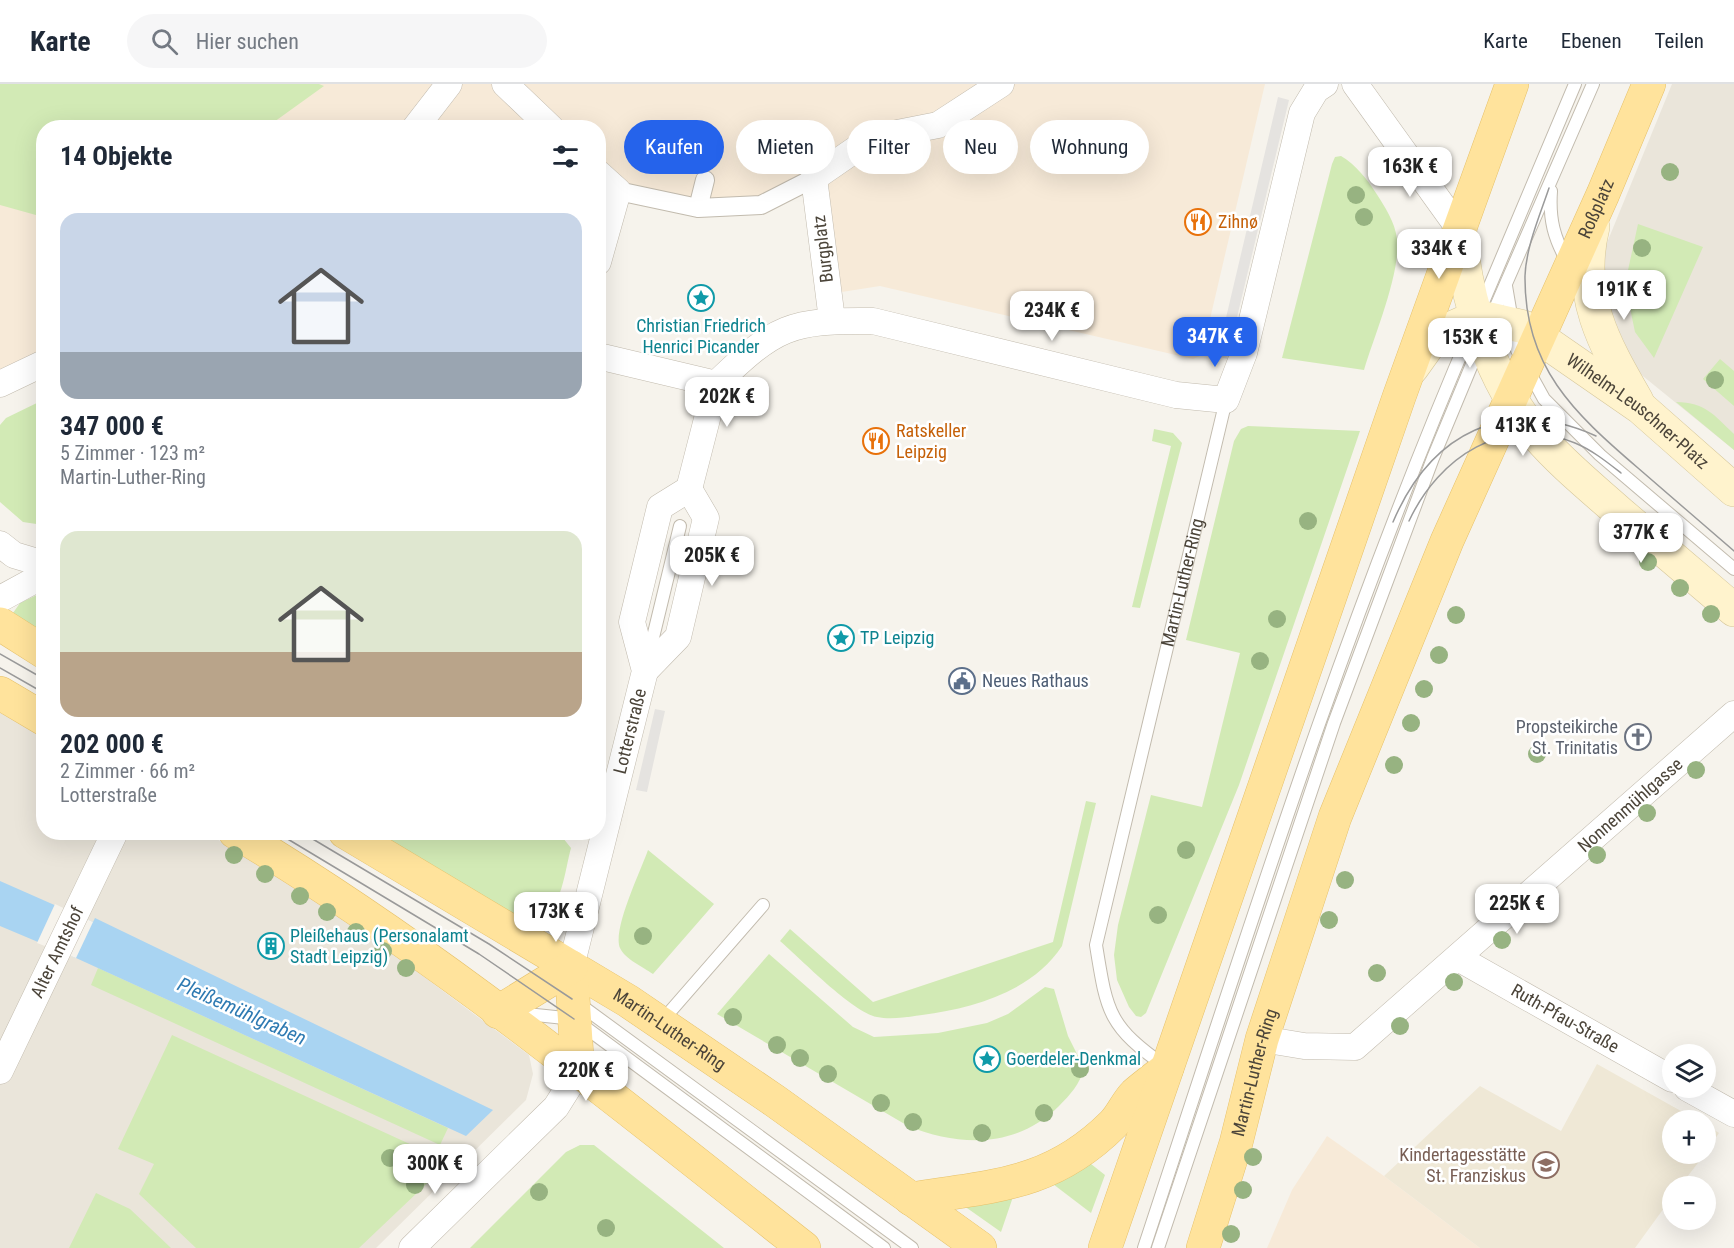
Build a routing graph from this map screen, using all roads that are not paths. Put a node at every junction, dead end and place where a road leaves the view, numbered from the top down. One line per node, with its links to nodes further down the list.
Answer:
1 (449, 84): 10 (street)
2 (505, 84): 11 (street)
3 (1001, 84): 12 (street)
4 (1325, 84): 34 (street, Martin-Luther-Ring)
5 (1355, 84): 19 (street)
6 (1512, 84): 19 (main road)
7 (1575, 84): 22 (lane); 25 (lane)
8 (1593, 84): 15 (lane)
9 (1649, 84): 17 (main road, Roßplatz)
10 (421, 120)
11 (543, 120)
12 (814, 178): 18 (street); 24 (street, Burgplatz)
13 (606, 180): 16 (street)
14 (705, 180): 18 (street)
15 (1551, 181): 21 (lane); 22 (lane)
16 (618, 191): 18 (street); 20 (street)
17 (1603, 194): 21 (main road, Roßplatz); 23 (main road)
18 (698, 208)
19 (1460, 230): 25 (main road); 32 (main road)
20 (606, 234)
21 (1570, 267): 23 (lane); 26 (main road, Roßplatz)
22 (1505, 285): 25 (lane); 25 (lane)
23 (1590, 301): 35 (main road)
24 (832, 320): 31 (street); 34 (street)
25 (1490, 324): 26 (main road); 29 (lane); 32 (main road); 33 (main road); 75 (lane); 76 (lane)
26 (1539, 336): 29 (main road, Roßplatz); 35 (main road, Wilhelm-Leuschner-Platz)
27 (606, 358): 31 (street)
28 (36, 367): 30 (street)
29 (1525, 368): 33 (main road, Roßplatz); 41 (lane)
30 (0, 384)
31 (716, 384): 36 (street)
32 (1399, 397): 62 (main road)
33 (1511, 397): 44 (main road); 61 (main road, Martin-Luther-Ring)
34 (1226, 400): 62 (lane, Martin-Luther-Ring)
35 (1641, 408): 37 (main road, Wilhelm-Leuschner-Platz)
36 (689, 489): 47 (street, Lotterstraße); 47 (street, Lotterstraße)
37 (1734, 490)
38 (680, 526): 47 (lane)
39 (0, 544): 40 (street)
40 (36, 562)
41 (1734, 569)
42 (36, 579): 43 (street)
43 (0, 599)
44 (1734, 610)
45 (0, 624): 46 (main road)
46 (36, 647)
47 (645, 671): 51 (street, Lotterstraße)
48 (0, 693): 49 (main road)
49 (36, 714)
50 (1734, 714): 57 (street, Nonnenmühlgasse)
51 (606, 804)
52 (110, 840): 63 (street, Alter Amtshof)
53 (248, 840): 59 (main road)
54 (356, 840): 58 (main road, Martin-Luther-Ring)
55 (599, 840): 58 (street, Lotterstraße)
56 (762, 905): 60 (lane)
57 (1458, 958): 61 (street, Nonnenmühlgasse); 65 (street, Ruth-Pfau-Straße)
58 (572, 995): 59 (main road); 59 (lane); 60 (main road, Martin-Luther-Ring); 64 (main road); 71 (lane); 72 (lane)
59 (498, 1012): 64 (main road)
60 (660, 1022): 68 (main road, Martin-Luther-Ring)
61 (1262, 1039): 77 (main road, Martin-Luther-Ring)
62 (1167, 1068): 68 (main road); 74 (main road)
63 (0, 1071)
64 (578, 1072): 69 (street); 70 (main road)
65 (1662, 1073)
66 (1705, 1098): 67 (street)
67 (1734, 1114)
68 (911, 1199): 73 (main road, Martin-Luther-Ring)
69 (412, 1248)
70 (804, 1248)
71 (884, 1248)
72 (912, 1248)
73 (980, 1248)
74 (1105, 1248)
75 (1142, 1248)
76 (1158, 1248)
77 (1203, 1248)

